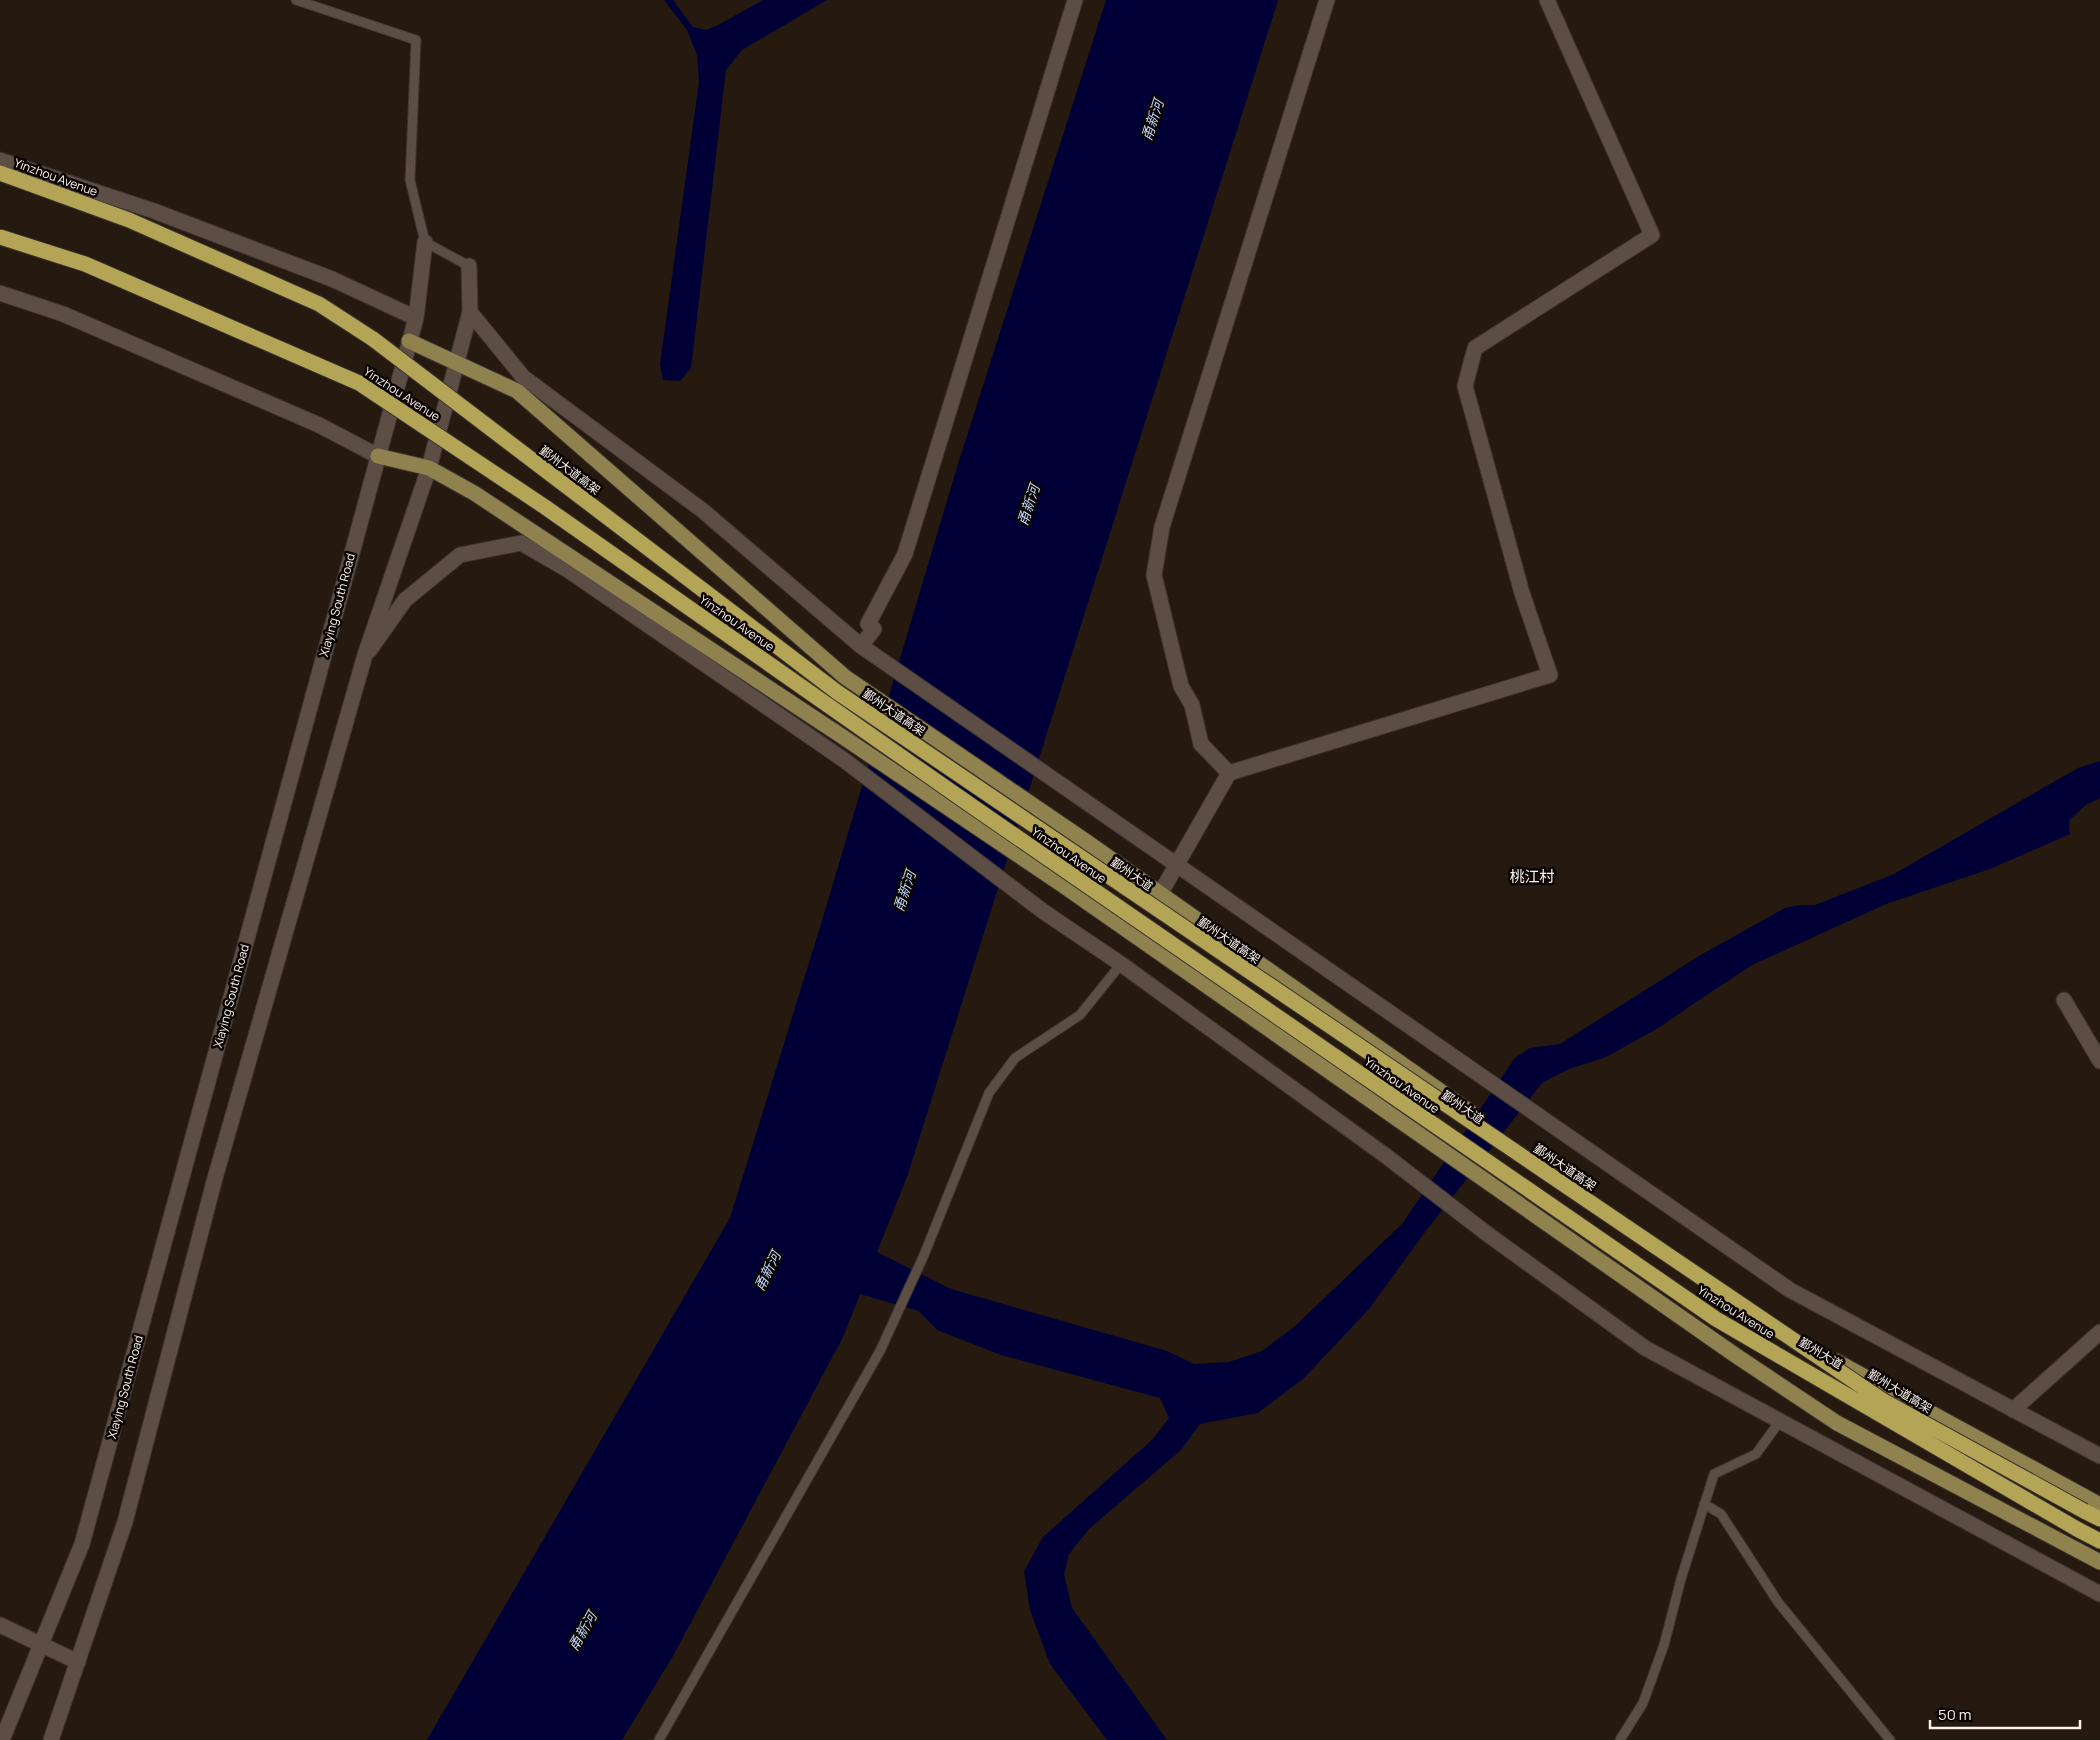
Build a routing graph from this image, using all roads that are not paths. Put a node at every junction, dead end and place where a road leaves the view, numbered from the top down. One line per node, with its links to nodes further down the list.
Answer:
1 (296, 0): 8 (lane)
2 (1075, 0): 17 (street)
3 (1327, 0): 20 (street)
4 (1547, 0): 20 (street)
5 (0, 160): 12 (street)
6 (0, 173): 32 (highway, Yinzhou Avenue, bridge)
7 (0, 237): 33 (highway, Yinzhou Avenue, bridge)
8 (425, 242): 9 (lane); 12 (street, Xiaying South Road)
9 (469, 266): 11 (street)
10 (0, 293): 15 (street)
11 (470, 312): 14 (street); 17 (street)
12 (416, 318): 13 (street, Xiaying South Road)
13 (410, 341): 14 (main road, Yinzhou Avenue); 15 (street, Xiaying South Road)
14 (457, 364): 16 (street); 19 (main road, Yinzhou Avenue)
15 (378, 456): 16 (main road); 37 (street, Xiaying South Road)
16 (429, 468): 18 (street); 34 (main road)
17 (861, 646): 21 (street)
18 (365, 655): 23 (street); 38 (street)
19 (845, 677): 22 (main road, 鄞州大道)
20 (1230, 773): 21 (street)
21 (1177, 865): 22 (street); 27 (street)
22 (1160, 894): 31 (main road, 鄞州大道)
23 (1121, 964): 28 (street); 41 (lane)
24 (2064, 1000): 25 (street)
25 (2100, 1061)
26 (2100, 1332): 27 (street)
27 (2013, 1410): 29 (street)
28 (1780, 1421): 30 (lane); 35 (street)
29 (2100, 1456)
30 (1704, 1504): 42 (lane); 43 (lane)
31 (2100, 1505)
32 (2100, 1519)
33 (2100, 1541)
34 (2100, 1562)
35 (2100, 1594)
36 (0, 1625): 37 (street)
37 (41, 1645): 38 (street); 39 (street, Xiaying South Road)
38 (78, 1662): 40 (street)
39 (2, 1740)
40 (51, 1740)
41 (659, 1740)
42 (1620, 1740)
43 (1890, 1740)

